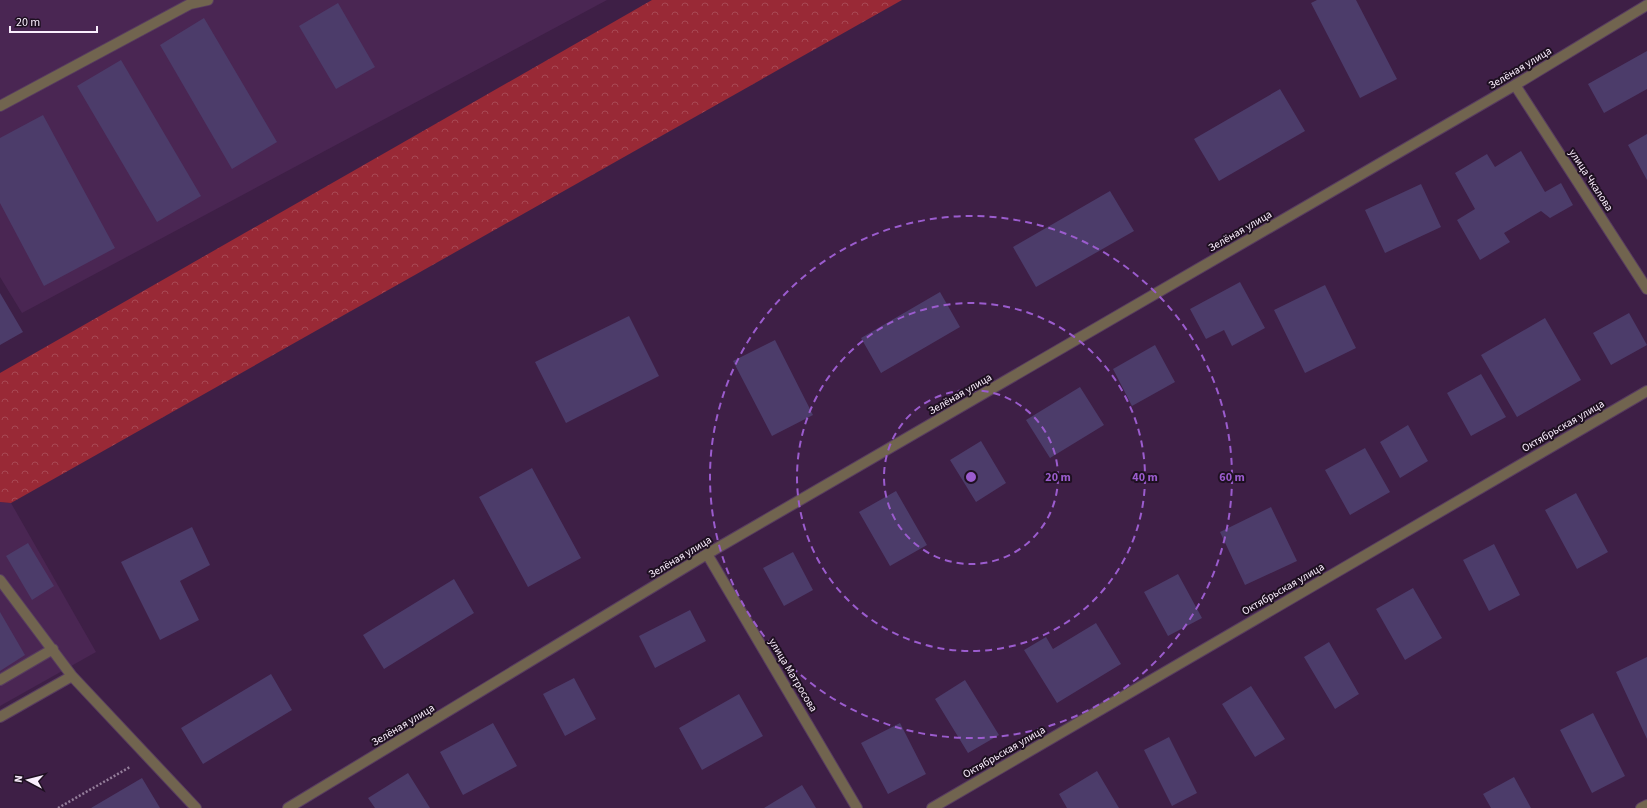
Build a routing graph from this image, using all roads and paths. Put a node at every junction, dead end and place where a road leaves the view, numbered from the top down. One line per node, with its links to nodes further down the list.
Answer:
1 (208, 0): 4 (street)
2 (1647, 5): 3 (street, Зелёная улица)
3 (1515, 85): 5 (street, улица Чкалова); 7 (street, Зелёная улица)
4 (0, 106)
5 (1647, 289)
6 (1647, 391): 19 (street, Октябрьская улица)
7 (707, 554): 17 (street, Зелёная улица); 18 (street, улица Матросова)
8 (0, 580): 9 (street)
9 (53, 649): 10 (street); 11 (street)
10 (72, 676): 12 (street); 13 (street)
11 (0, 680)
12 (0, 717)
13 (148, 757): 15 (path); 16 (street)
14 (1647, 805): 20 (street)
15 (58, 808)
16 (196, 808)
17 (288, 808)
18 (857, 808)
19 (932, 808)
20 (1641, 808)

